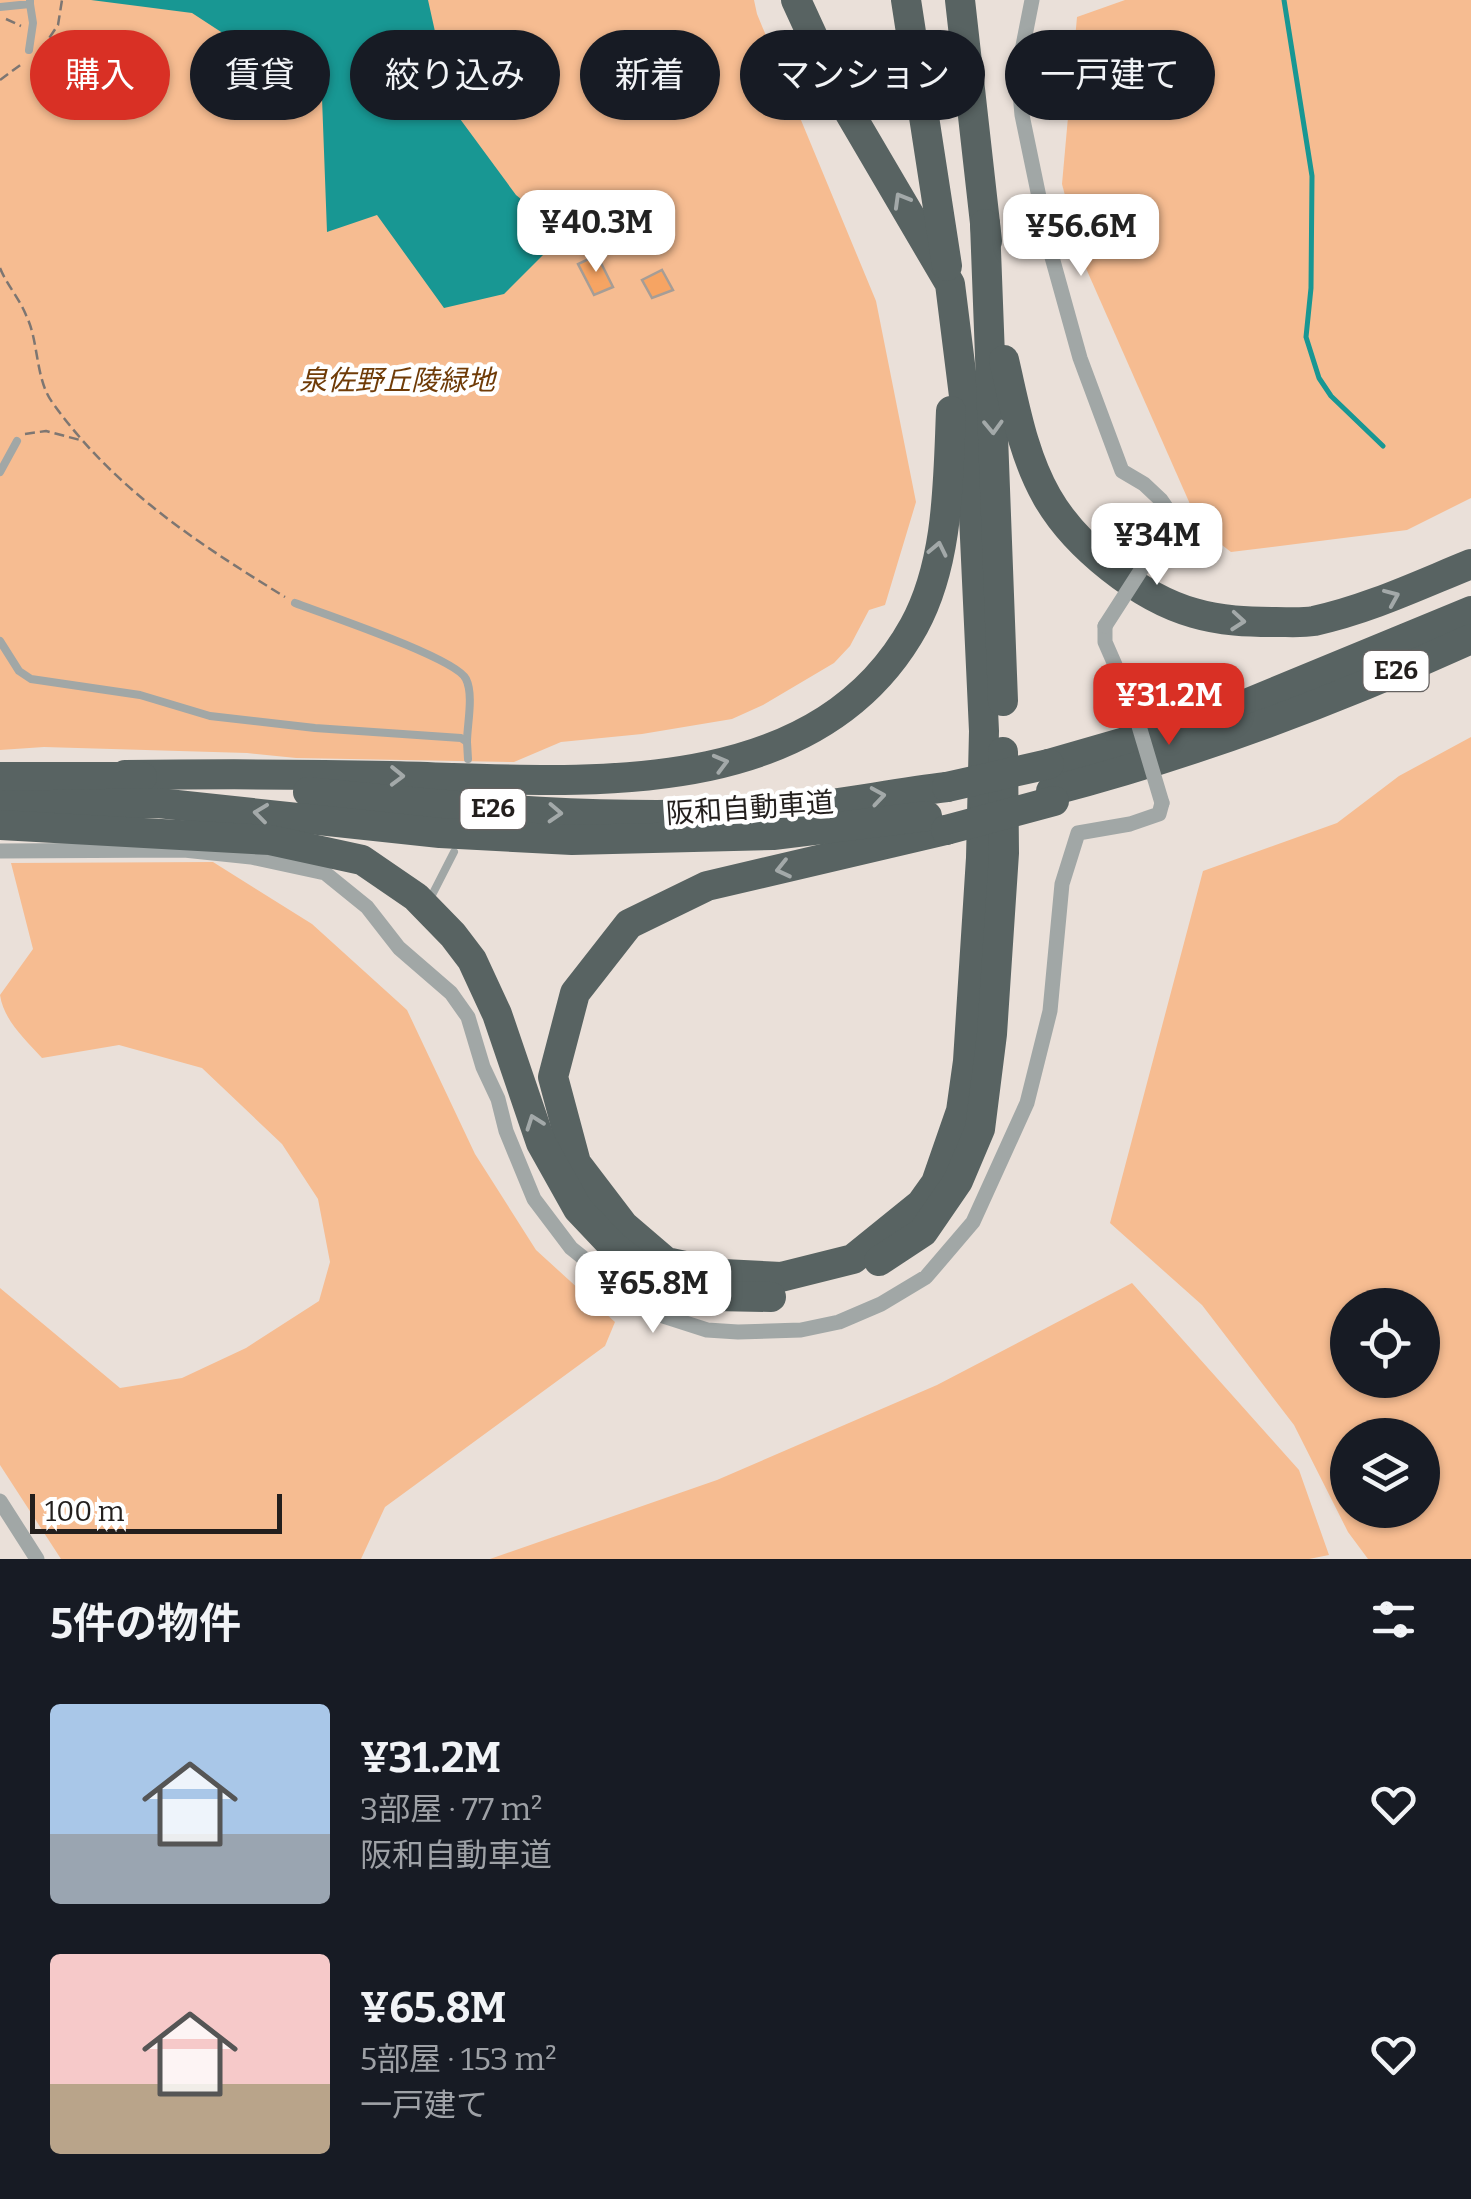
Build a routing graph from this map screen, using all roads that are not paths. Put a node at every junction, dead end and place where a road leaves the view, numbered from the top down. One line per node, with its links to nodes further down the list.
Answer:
1 (796, 0): 11 (highway, one-way to 1)
2 (906, 0): 11 (highway)
3 (960, 0): 9 (highway)
4 (982, 0): 9 (highway)
5 (1032, 0): 29 (street, bridge)
6 (30, 2): 7 (lane); 8 (lane)
7 (0, 8)
8 (29, 50)
9 (973, 127): 10 (highway)
10 (984, 224): 14 (highway, one-way to 14); 25 (highway, one-way to 25)
11 (952, 299): 22 (highway, one-way to 11); 27 (highway, one-way to 11)
12 (17, 441): 13 (lane)
13 (0, 472)
14 (1471, 564)
15 (295, 602): 20 (lane)
16 (1471, 611): 19 (highway, 阪和自動車道 / E26)
17 (1471, 639): 19 (highway, 阪和自動車道 / E26)
18 (0, 641): 20 (lane)
19 (1323, 688): 24 (highway, 阪和自動車道 / E26); 24 (highway, 阪和自動車道 / E26)
20 (466, 742): 21 (lane)
21 (468, 759)
22 (125, 775): 25 (highway, 阪和自動車道 / E26); 27 (highway, 阪和自動車道 / E26, one-way to 27)
23 (0, 777): 25 (highway, 阪和自動車道 / E26)
24 (1051, 786): 27 (highway, 阪和自動車道 / E26, bridge); 27 (highway, bridge)
25 (45, 802): 26 (highway, 阪和自動車道 / E26); 27 (highway, 阪和自動車道 / E26, one-way to 25); 28 (highway)
26 (0, 806)
27 (948, 810)
28 (0, 824)
29 (0, 851)
30 (454, 852): 31 (lane)
31 (430, 899)
32 (0, 1501): 33 (street)
33 (36, 1559)

